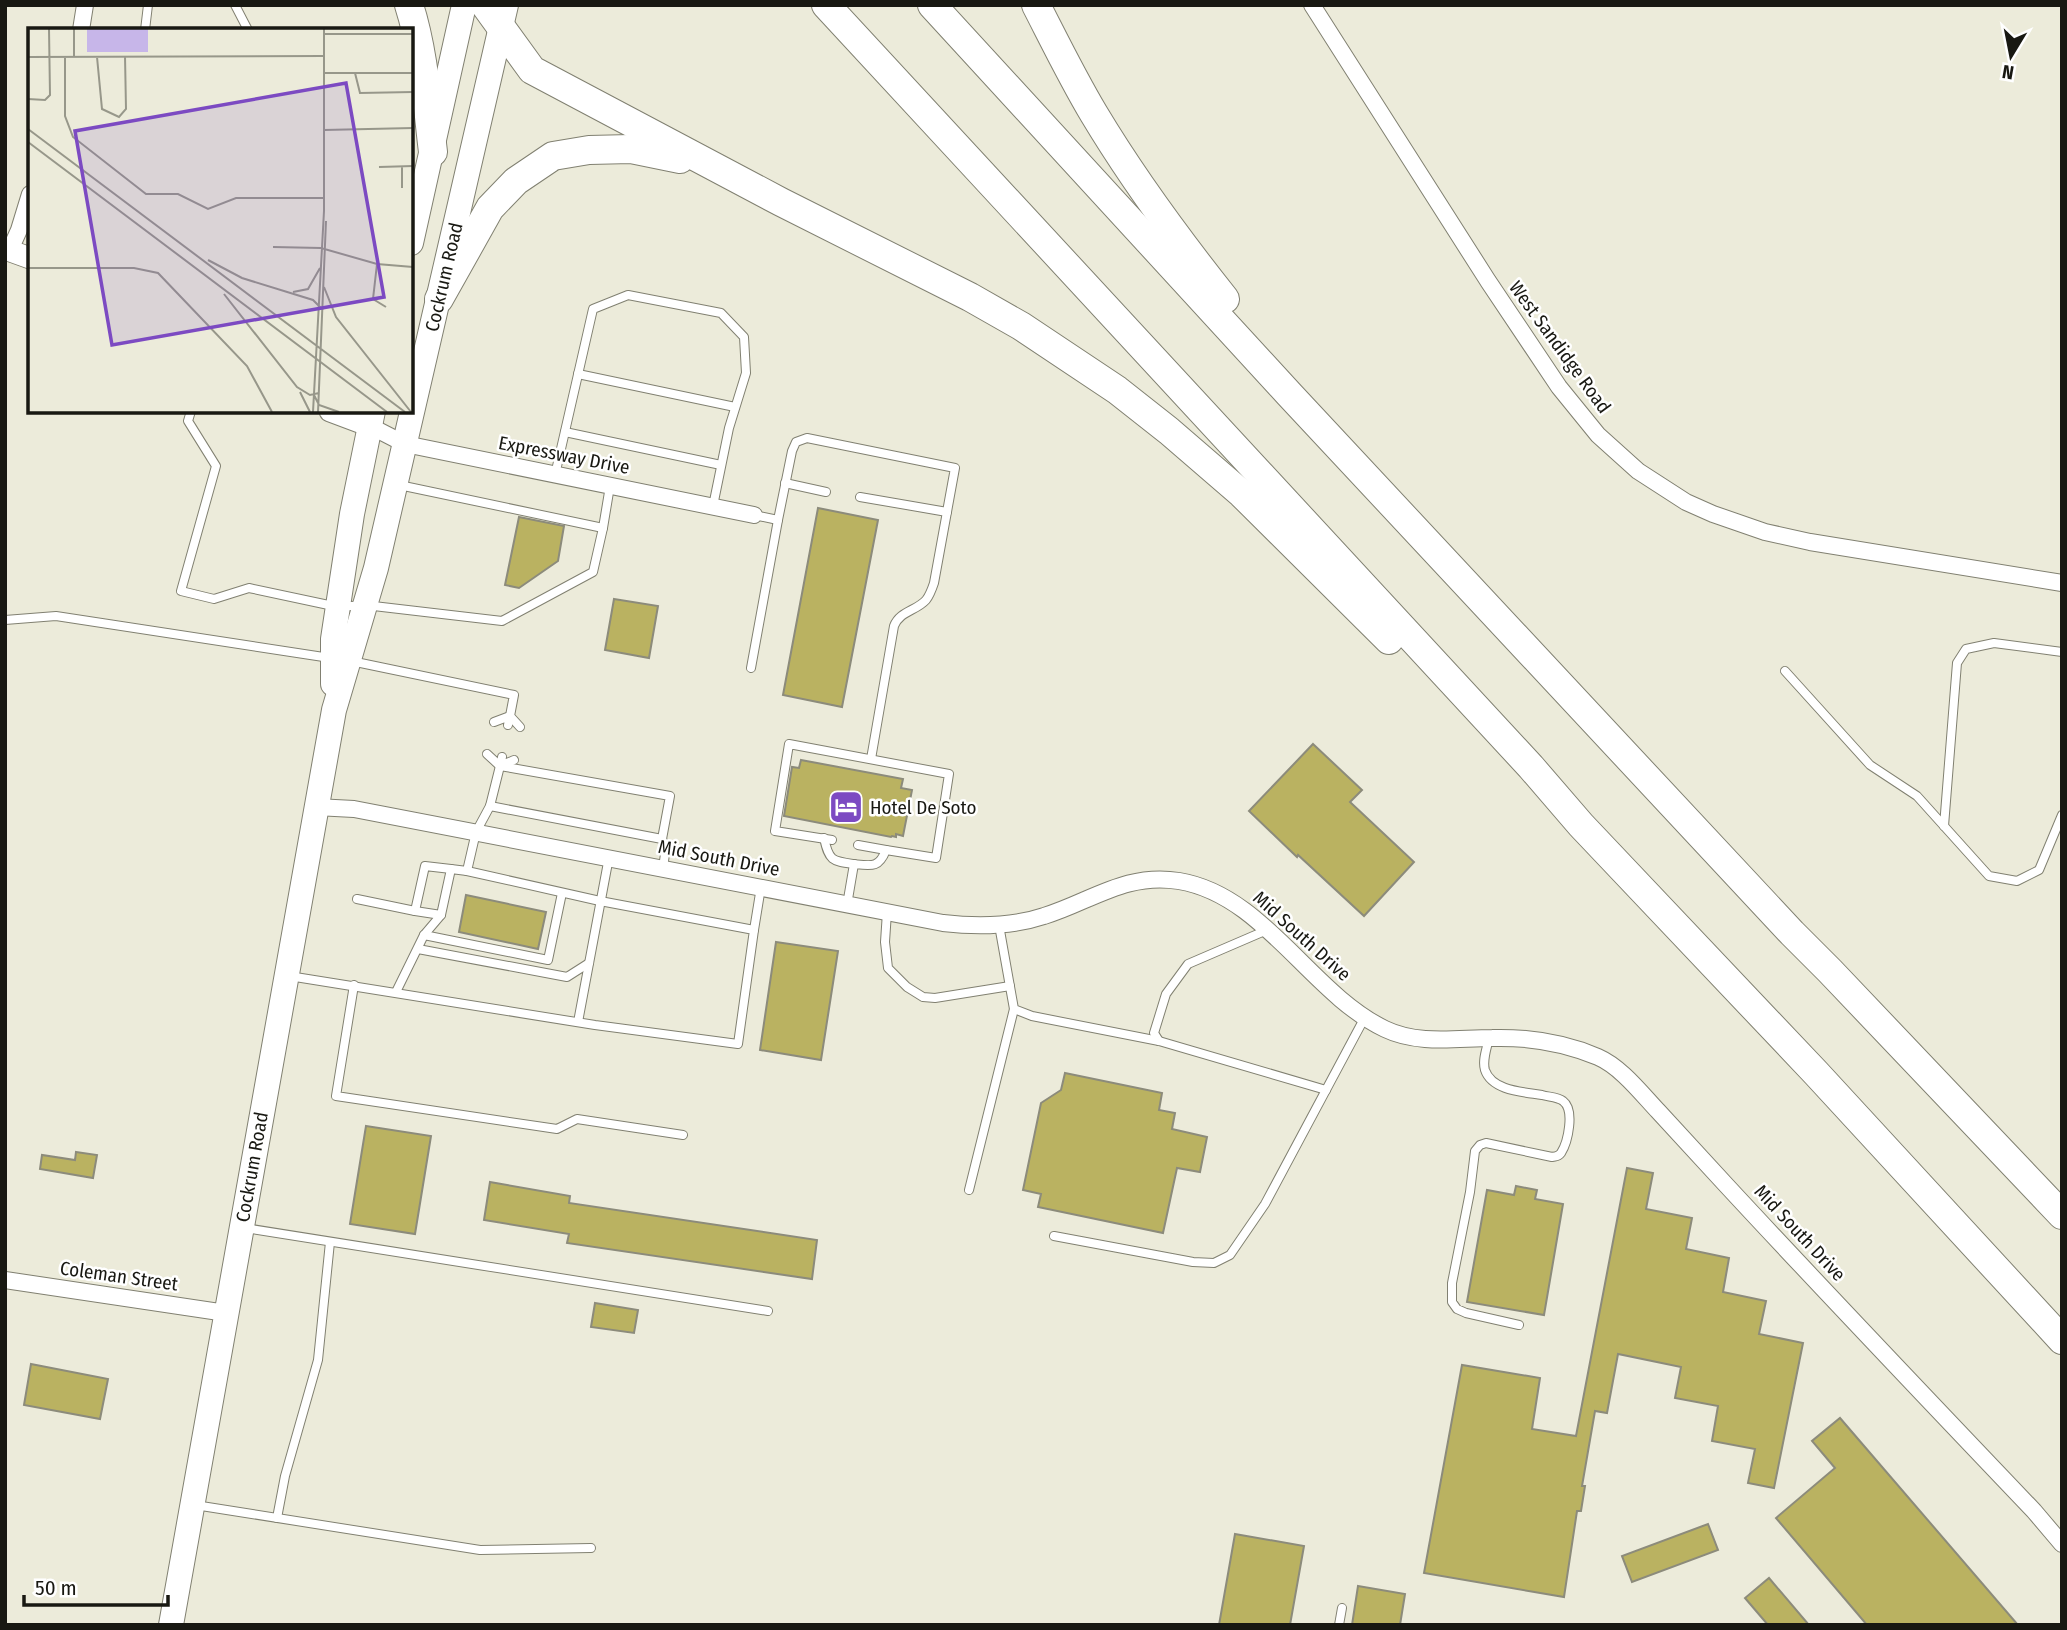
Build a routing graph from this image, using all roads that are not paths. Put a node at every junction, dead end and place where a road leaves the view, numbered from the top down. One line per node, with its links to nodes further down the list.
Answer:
1 (85, 5): 12 (street)
2 (148, 5): 13 (lane)
3 (235, 5): 14 (lane)
4 (410, 5): 15 (highway)
5 (464, 5): 15 (main road, Cockrum Road)
6 (485, 5): 11 (highway)
7 (827, 5): 59 (highway)
8 (932, 5): 22 (highway)
9 (1036, 5): 22 (highway)
10 (1312, 5): 43 (street, West Sandidge Road)
11 (503, 17): 16 (highway); 20 (main road, Cockrum Road)
12 (81, 28)
13 (145, 28)
14 (247, 28)
15 (433, 152): 18 (main road, Cockrum Road)
16 (712, 166): 20 (highway); 59 (highway)
17 (28, 201): 19 (street)
18 (413, 235)
19 (15, 252)
20 (439, 299): 24 (main road, Cockrum Road)
21 (578, 374): 23 (lane); 23 (lane); 29 (lane)
22 (1289, 394): 99 (highway)
23 (735, 407): 31 (lane)
24 (413, 410)
25 (190, 413): 45 (lane)
26 (342, 413): 28 (street)
27 (412, 413): 30 (main road, Cockrum Road)
28 (372, 418): 30 (street, Expressway Drive); 45 (main road, Cockrum Road)
29 (565, 432): 31 (lane); 32 (lane)
30 (405, 444): 32 (street, Expressway Drive); 34 (main road, Cockrum Road)
31 (721, 465): 38 (lane)
32 (555, 475): 35 (street, Expressway Drive)
33 (785, 483): 36 (lane); 39 (lane); 41 (lane)
34 (396, 484): 42 (lane); 44 (main road, Cockrum Road)
35 (610, 486): 38 (street, Expressway Drive); 42 (lane)
36 (826, 492)
37 (860, 497): 39 (lane)
38 (713, 506): 40 (street, Expressway Drive)
39 (947, 512): 56 (lane)
40 (754, 515): 41 (lane)
41 (778, 520): 49 (lane)
42 (603, 528): 44 (lane)
43 (2062, 583)
44 (365, 605): 45 (lane); 48 (main road, Cockrum Road)
45 (338, 607): 48 (main road, Cockrum Road)
46 (5, 620): 48 (lane)
47 (2062, 652): 63 (lane)
48 (341, 660): 51 (lane); 61 (main road, Cockrum Road)
49 (751, 668)
50 (1784, 671): 63 (lane)
51 (509, 721): 52 (lane); 53 (lane)
52 (494, 722)
53 (520, 727)
54 (487, 754): 58 (lane)
55 (502, 757): 58 (lane)
56 (871, 759): 67 (lane); 69 (lane)
57 (514, 760): 58 (lane)
58 (499, 766): 60 (lane); 65 (lane)
59 (1531, 767): 107 (highway)
60 (490, 806): 64 (lane); 65 (lane)
61 (316, 807): 64 (street, Mid South Drive); 87 (main road, Cockrum Road)
62 (2062, 816): 63 (lane)
63 (1944, 826)
64 (476, 832): 68 (street, Mid South Drive); 72 (lane)
65 (662, 839): 70 (lane)
66 (858, 845): 67 (lane)
67 (886, 850): 69 (lane)
68 (608, 857): 70 (street, Mid South Drive); 76 (lane)
69 (854, 864): 77 (lane)
70 (663, 868): 73 (street, Mid South Drive)
71 (451, 869): 72 (lane); 78 (lane); 80 (lane)
72 (467, 871): 74 (lane)
73 (761, 887): 77 (street, Mid South Drive); 82 (lane)
74 (562, 893): 76 (lane); 84 (lane)
75 (357, 899): 78 (lane)
76 (600, 901): 82 (lane); 86 (lane)
77 (847, 905): 79 (street, Mid South Drive)
78 (415, 911): 80 (lane)
79 (887, 912): 81 (street, Mid South Drive); 89 (lane)
80 (441, 915): 84 (lane)
81 (999, 925): 83 (street, Mid South Drive); 89 (lane)
82 (754, 930): 93 (lane)
83 (1267, 930): 92 (street, Mid South Drive); 95 (lane)
84 (424, 935): 85 (lane)
85 (418, 949): 86 (lane); 90 (lane)
86 (589, 963): 93 (lane)
87 (286, 976): 88 (lane); 100 (main road, Cockrum Road)
88 (354, 985): 90 (lane); 97 (lane)
89 (1010, 986): 91 (lane)
90 (396, 992): 93 (lane)
91 (1014, 1009): 95 (lane); 98 (lane)
92 (1365, 1017): 94 (street, Mid South Drive); 96 (lane)
93 (578, 1022)
94 (1489, 1038): 106 (lane); 110 (street, Mid South Drive)
95 (1159, 1041): 96 (lane)
96 (1326, 1090): 101 (lane)
97 (682, 1135)
98 (970, 1190)
99 (2062, 1215)
100 (242, 1227): 102 (lane); 105 (main road, Cockrum Road)
101 (1054, 1236)
102 (330, 1242): 104 (lane); 109 (lane)
103 (5, 1280): 105 (street, Coleman Street)
104 (768, 1311)
105 (226, 1312): 108 (main road, Cockrum Road)
106 (1519, 1325)
107 (2062, 1340)
108 (192, 1504): 109 (lane); 113 (main road, Cockrum Road)
109 (277, 1518): 111 (lane)
110 (2062, 1544)
111 (591, 1548)
112 (1342, 1608): 114 (lane)
113 (171, 1625)
114 (1339, 1625)

